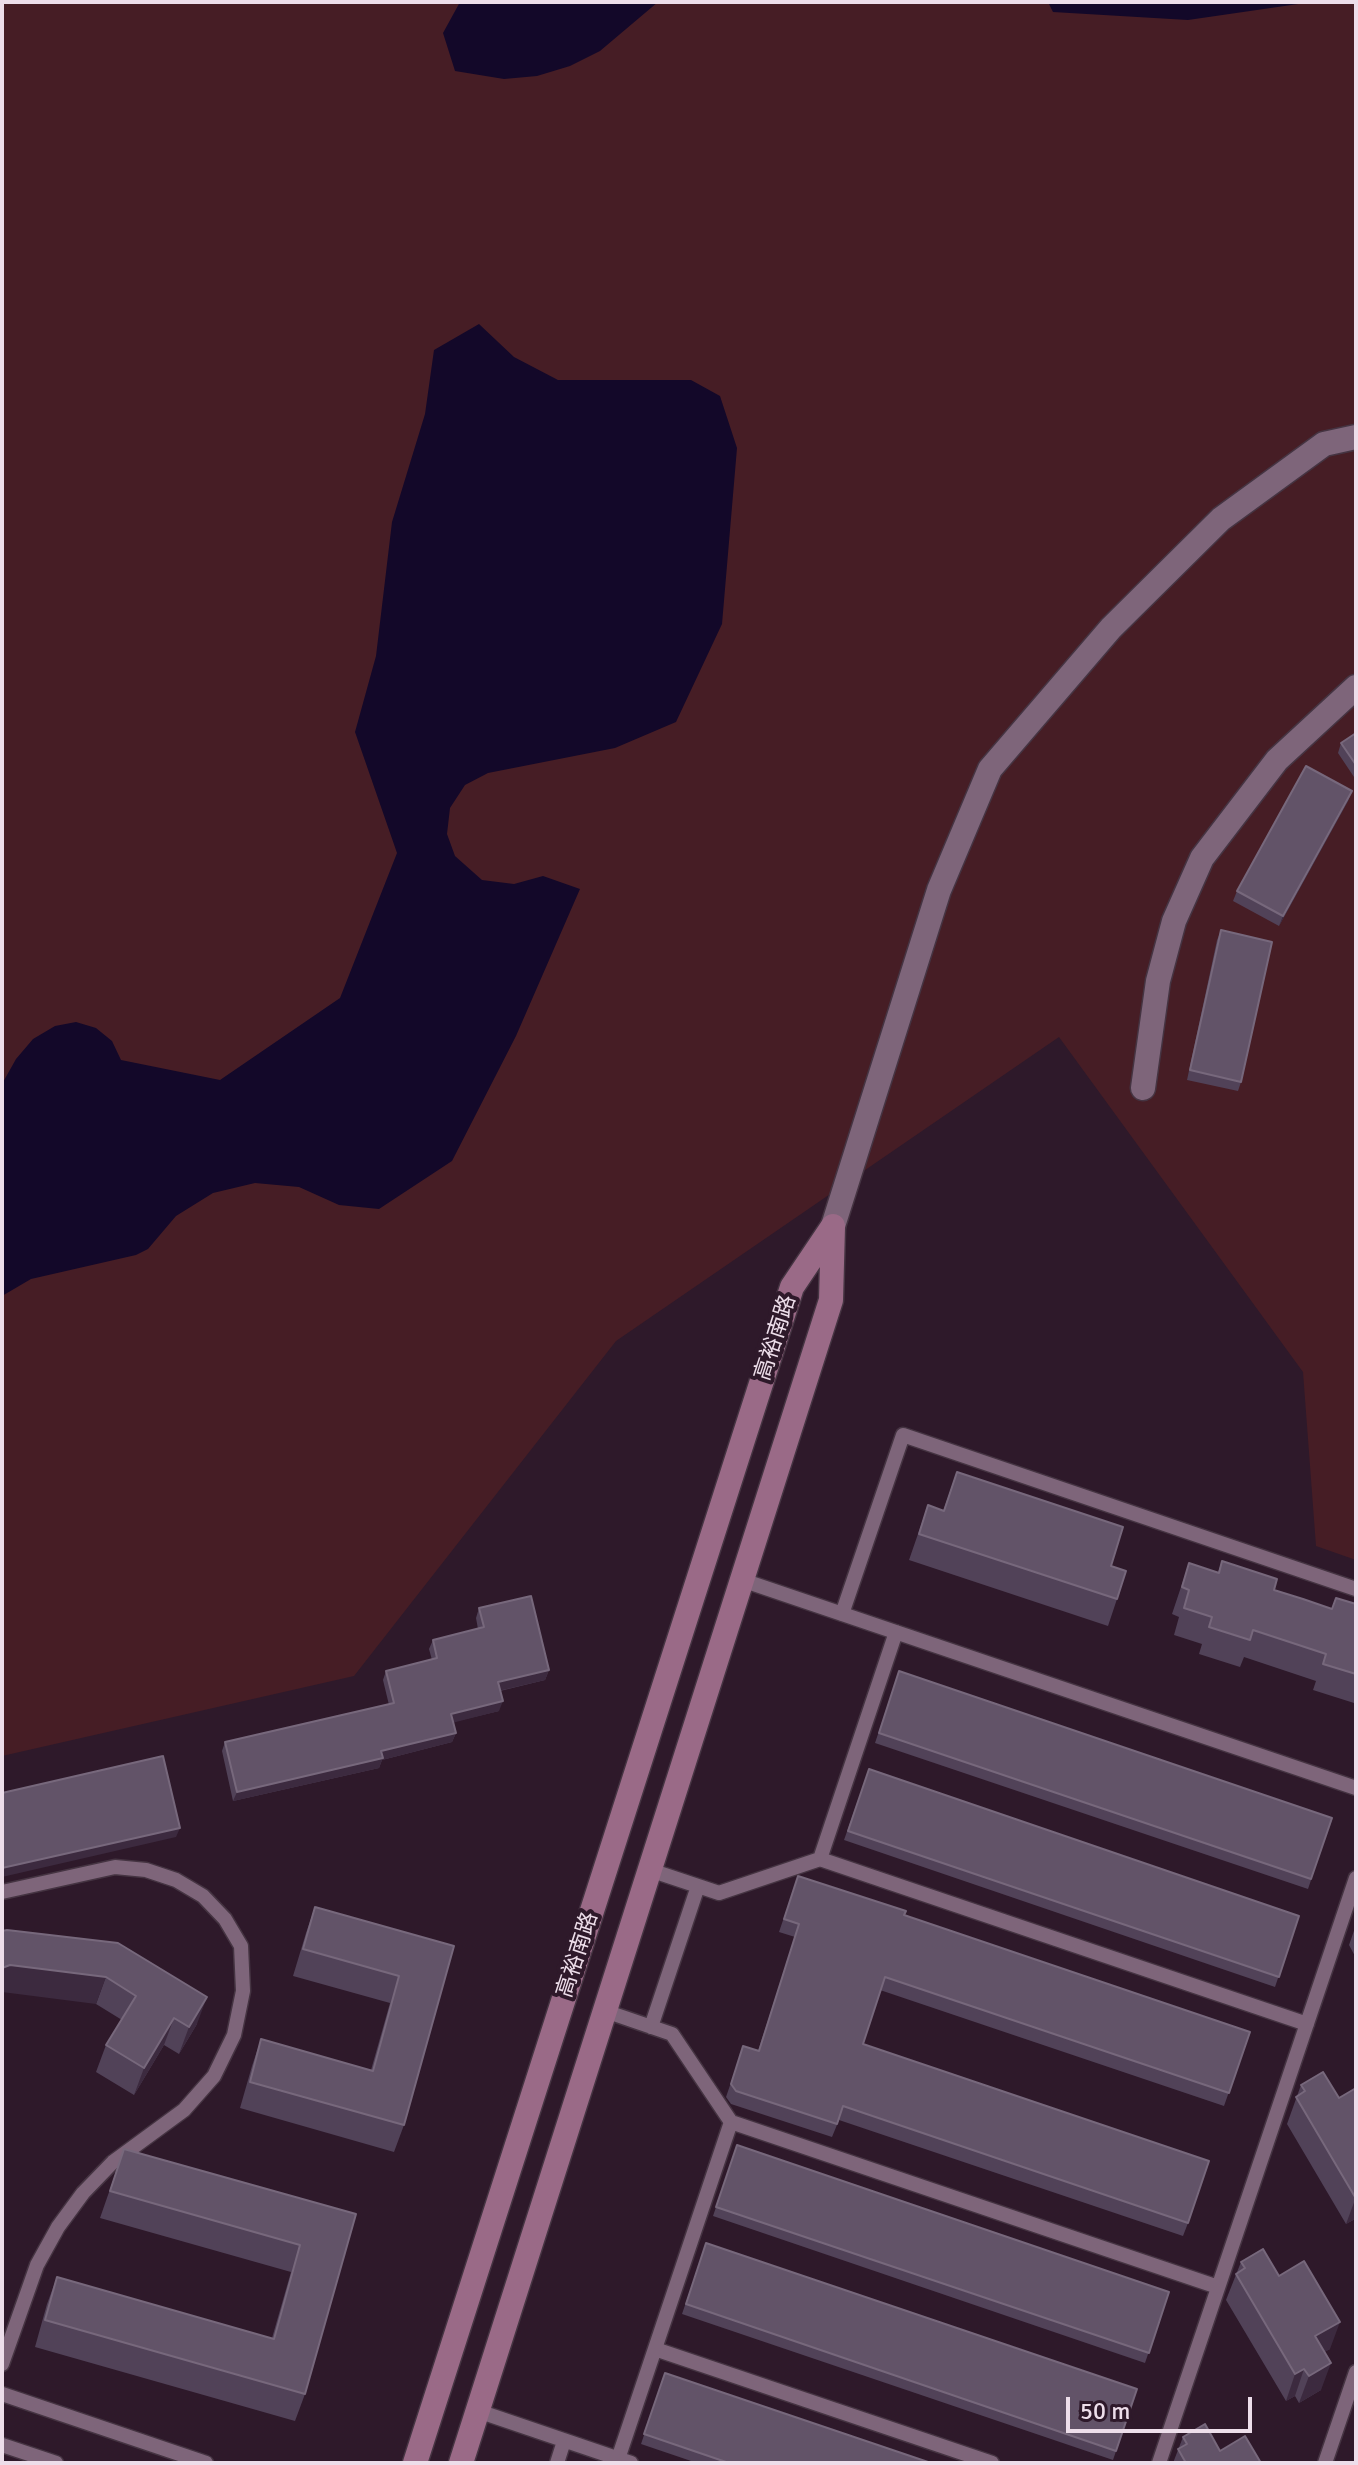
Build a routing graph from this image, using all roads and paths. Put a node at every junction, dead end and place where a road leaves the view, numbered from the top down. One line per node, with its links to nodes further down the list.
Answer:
1 (1356, 437): 4 (street)
2 (1356, 687): 3 (street)
3 (1143, 1088)
4 (833, 1226): 5 (street, 高裕南路); 30 (street, 高裕南路)
5 (742, 1580): 7 (lane); 11 (street, 高裕南路)
6 (1356, 1589): 7 (lane)
7 (842, 1614): 8 (lane)
8 (896, 1632): 9 (lane); 10 (lane)
9 (1356, 1788)
10 (820, 1859): 13 (lane); 16 (lane)
11 (650, 1870): 13 (lane); 15 (street, 高裕南路)
12 (1356, 1878): 16 (lane)
13 (698, 1886): 17 (lane)
14 (2, 1892): 21 (lane)
15 (605, 2011): 17 (lane); 24 (street, 高裕南路)
16 (1307, 2024): 19 (lane)
17 (651, 2027): 18 (lane)
18 (731, 2122): 19 (lane); 20 (lane)
19 (1218, 2287): 34 (lane)
20 (655, 2349): 27 (lane); 33 (lane)
21 (2, 2364)
22 (1356, 2372): 35 (lane)
23 (2, 2394): 29 (lane)
24 (478, 2411): 25 (lane); 31 (street, 高裕南路)
25 (564, 2441): 27 (lane); 32 (lane)
26 (2, 2445): 28 (lane)
27 (624, 2461)
28 (56, 2463)
29 (206, 2463)
30 (415, 2463)
31 (461, 2463)
32 (557, 2463)
33 (992, 2463)
34 (1159, 2463)
35 (1325, 2463)

